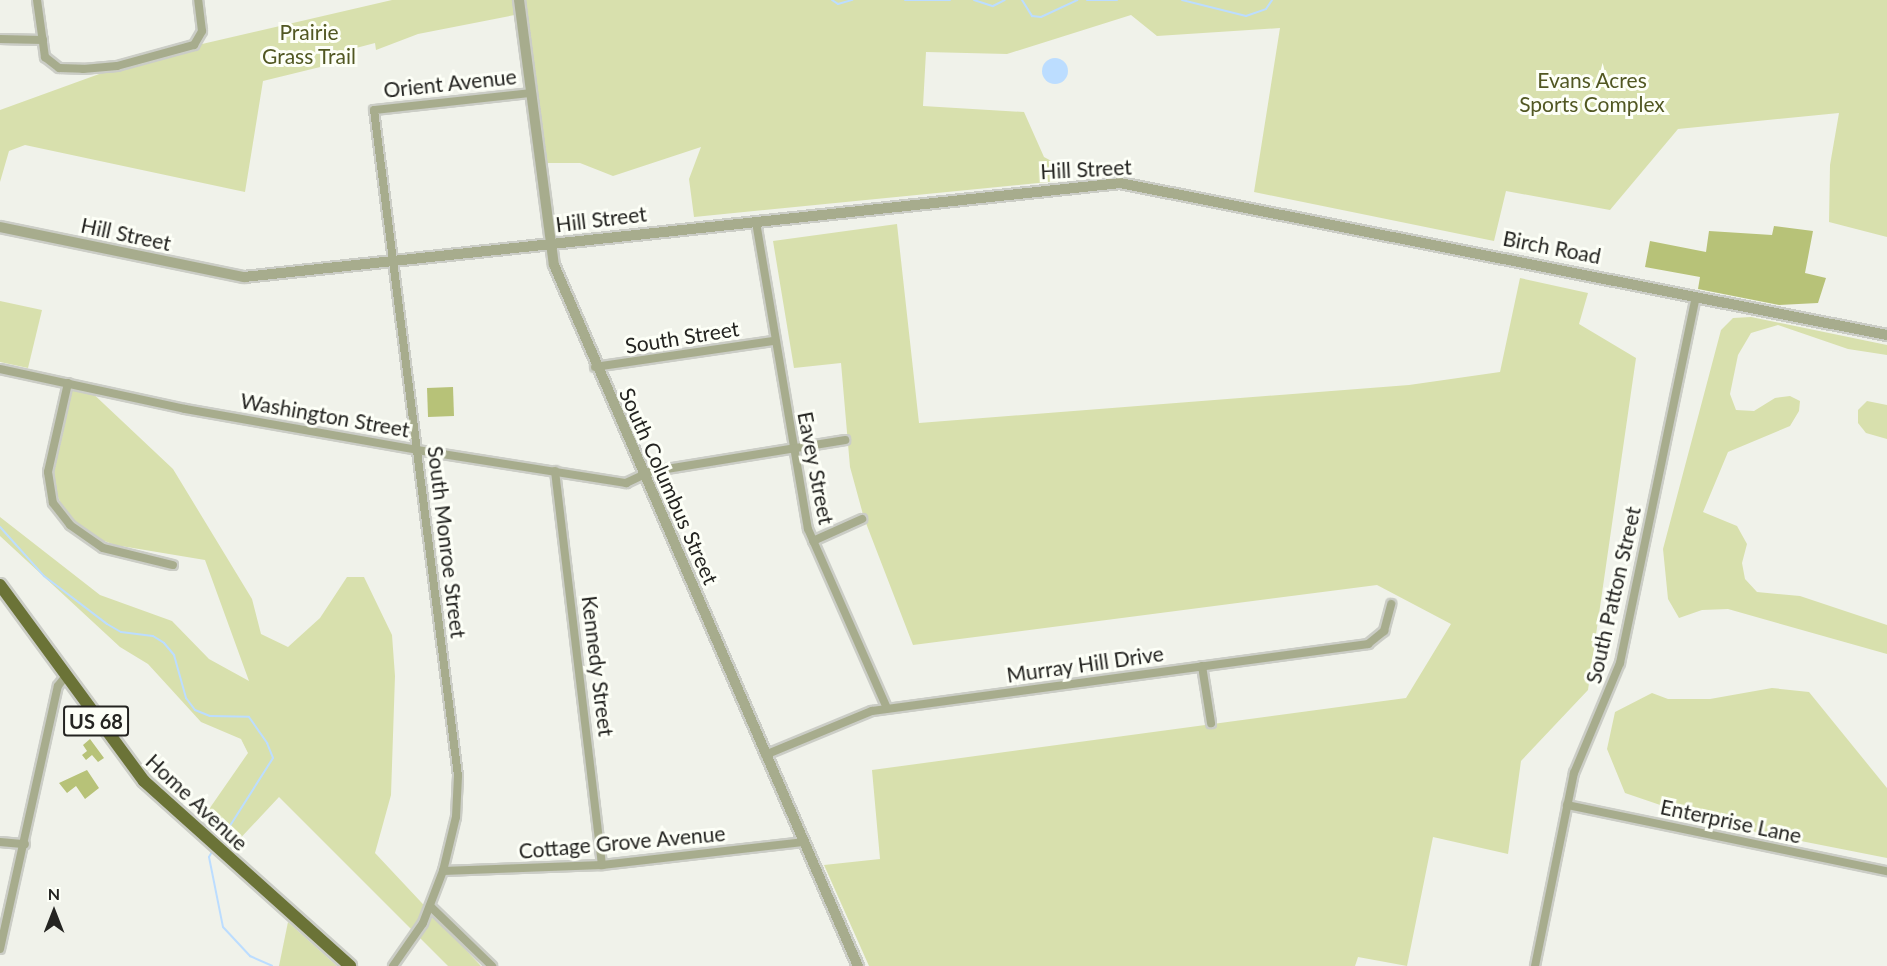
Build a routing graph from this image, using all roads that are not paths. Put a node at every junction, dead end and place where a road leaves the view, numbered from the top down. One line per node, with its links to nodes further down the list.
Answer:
1 (37, 0): 5 (street)
2 (198, 0): 5 (street)
3 (519, 0): 6 (street, South Columbus Street)
4 (0, 39): 5 (street)
5 (43, 40)
6 (530, 93): 7 (street, Orient Avenue); 11 (street, South Columbus Street)
7 (374, 110): 12 (street, South Monroe Street)
8 (1210, 198): 9 (street, Hill Street); 13 (street, Birch Road)
9 (756, 222): 11 (street, Hill Street); 15 (street, Eavey Street)
10 (0, 228): 12 (street, Hill Street)
11 (548, 244): 12 (street, Hill Street); 16 (street, South Columbus Street)
12 (393, 261): 20 (street, South Monroe Street)
13 (1696, 297): 14 (street, Birch Road); 34 (street, South Patton Street)
14 (1887, 335)
15 (774, 341): 16 (street, South Street); 21 (street, Eavey Street)
16 (595, 367): 23 (street, South Columbus Street)
17 (0, 369): 18 (street, Washington Street)
18 (68, 383): 20 (street, Washington Street); 26 (street)
19 (845, 440): 21 (street, Washington Street)
20 (417, 450): 22 (street, Washington Street); 39 (street, South Monroe Street)
21 (795, 450): 23 (street, Washington Street); 25 (street, Eavey Street)
22 (555, 471): 23 (street, Washington Street); 38 (street, Kennedy Street)
23 (643, 474): 33 (street, South Columbus Street)
24 (862, 519): 25 (street)
25 (813, 541): 31 (street, Eavey Street)
26 (173, 564)
27 (0, 585): 30 (main road, Home Avenue / US 68)
28 (1391, 604): 29 (street, Murray Hill Drive)
29 (1202, 666): 31 (street, Murray Hill Drive); 32 (street)
30 (65, 677): 37 (street); 43 (main road, Home Avenue / US 68)
31 (887, 708): 33 (street, Murray Hill Drive)
32 (1211, 723)
33 (765, 755): 36 (street, South Columbus Street)
34 (1567, 806): 40 (street, Enterprise Lane); 47 (street, South Patton Street)
35 (0, 842): 37 (street)
36 (803, 842): 38 (street, Cottage Grove Avenue); 46 (street, South Columbus Street)
37 (25, 844): 42 (street)
38 (602, 865): 39 (street, Cottage Grove Avenue)
39 (443, 871): 41 (street, South Monroe Street)
40 (1887, 872)
41 (430, 907): 44 (street, South Monroe Street); 45 (street)
42 (0, 949)
43 (350, 966)
44 (393, 966)
45 (492, 966)
46 (858, 966)
47 (1535, 966)

